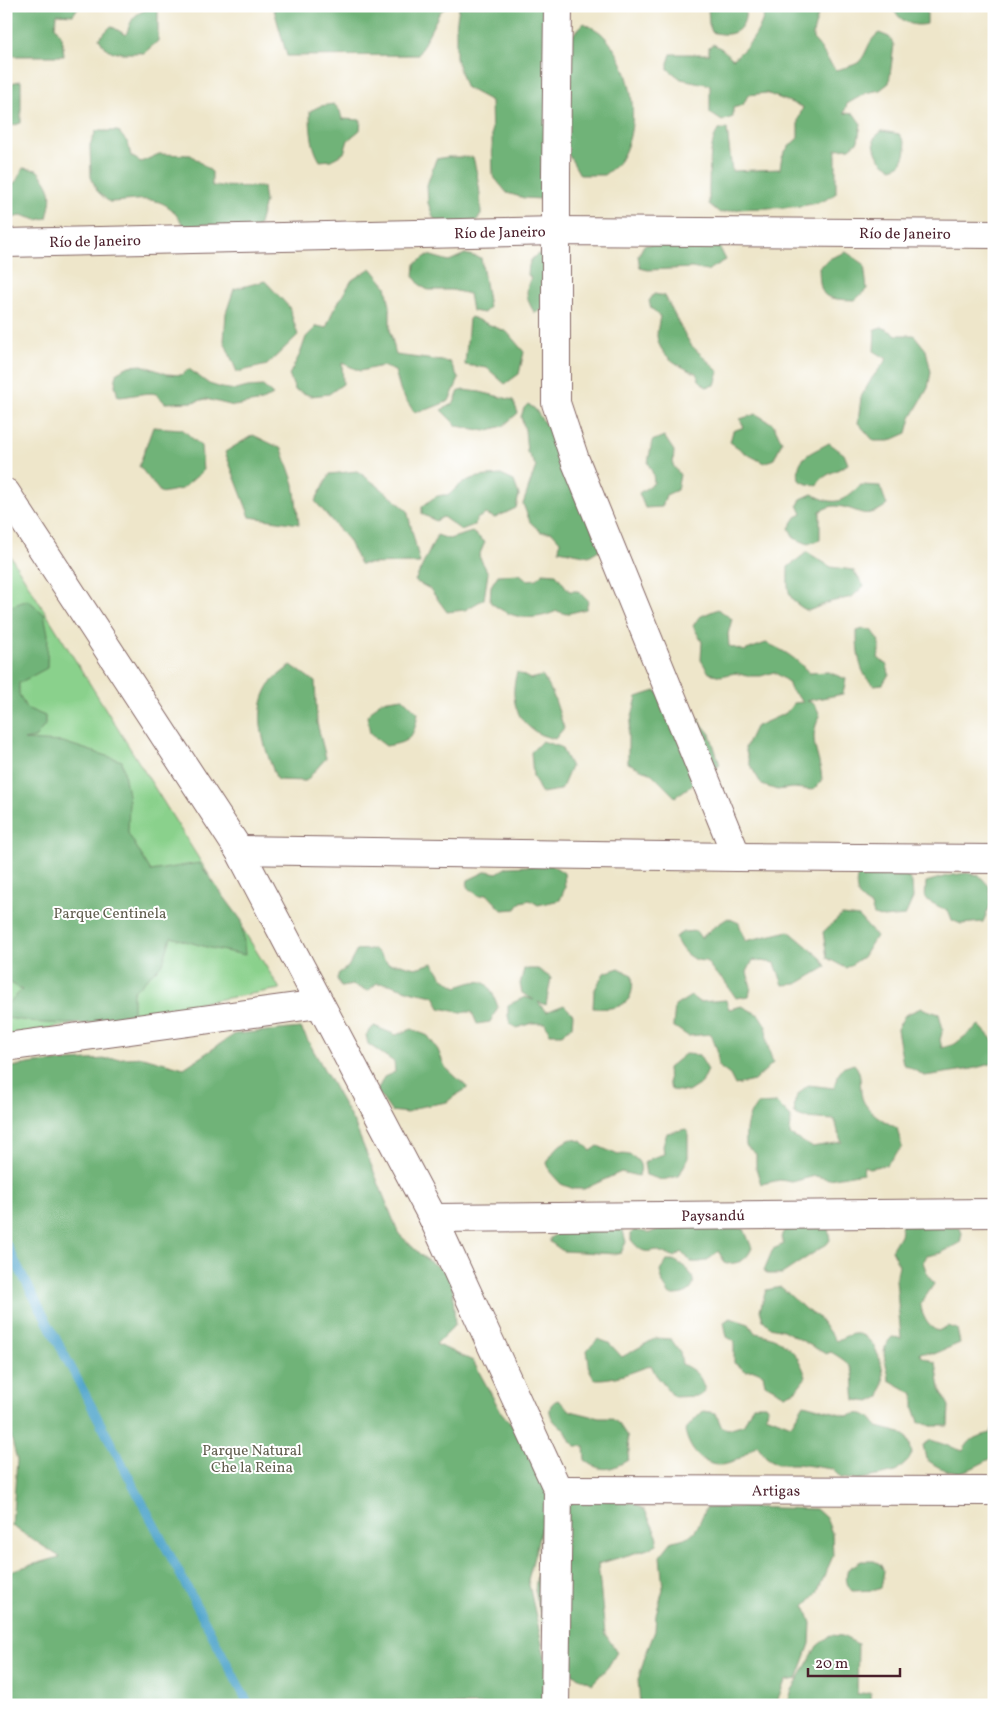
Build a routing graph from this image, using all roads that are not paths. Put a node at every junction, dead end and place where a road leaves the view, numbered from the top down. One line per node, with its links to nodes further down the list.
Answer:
1 (558, 6): 2 (street)
2 (556, 231): 3 (street, Río de Janeiro); 4 (street, Río de Janeiro); 7 (street)
3 (994, 234)
4 (6, 243)
5 (6, 493): 6 (street)
6 (239, 850): 7 (street); 9 (street)
7 (737, 857): 8 (street)
8 (994, 859)
9 (320, 1004): 10 (street); 12 (street)
10 (6, 1047)
11 (994, 1213): 12 (street, Paysandú)
12 (433, 1218): 13 (street)
13 (558, 1490): 14 (street, Artigas); 15 (street)
14 (994, 1491)
15 (554, 1705)

